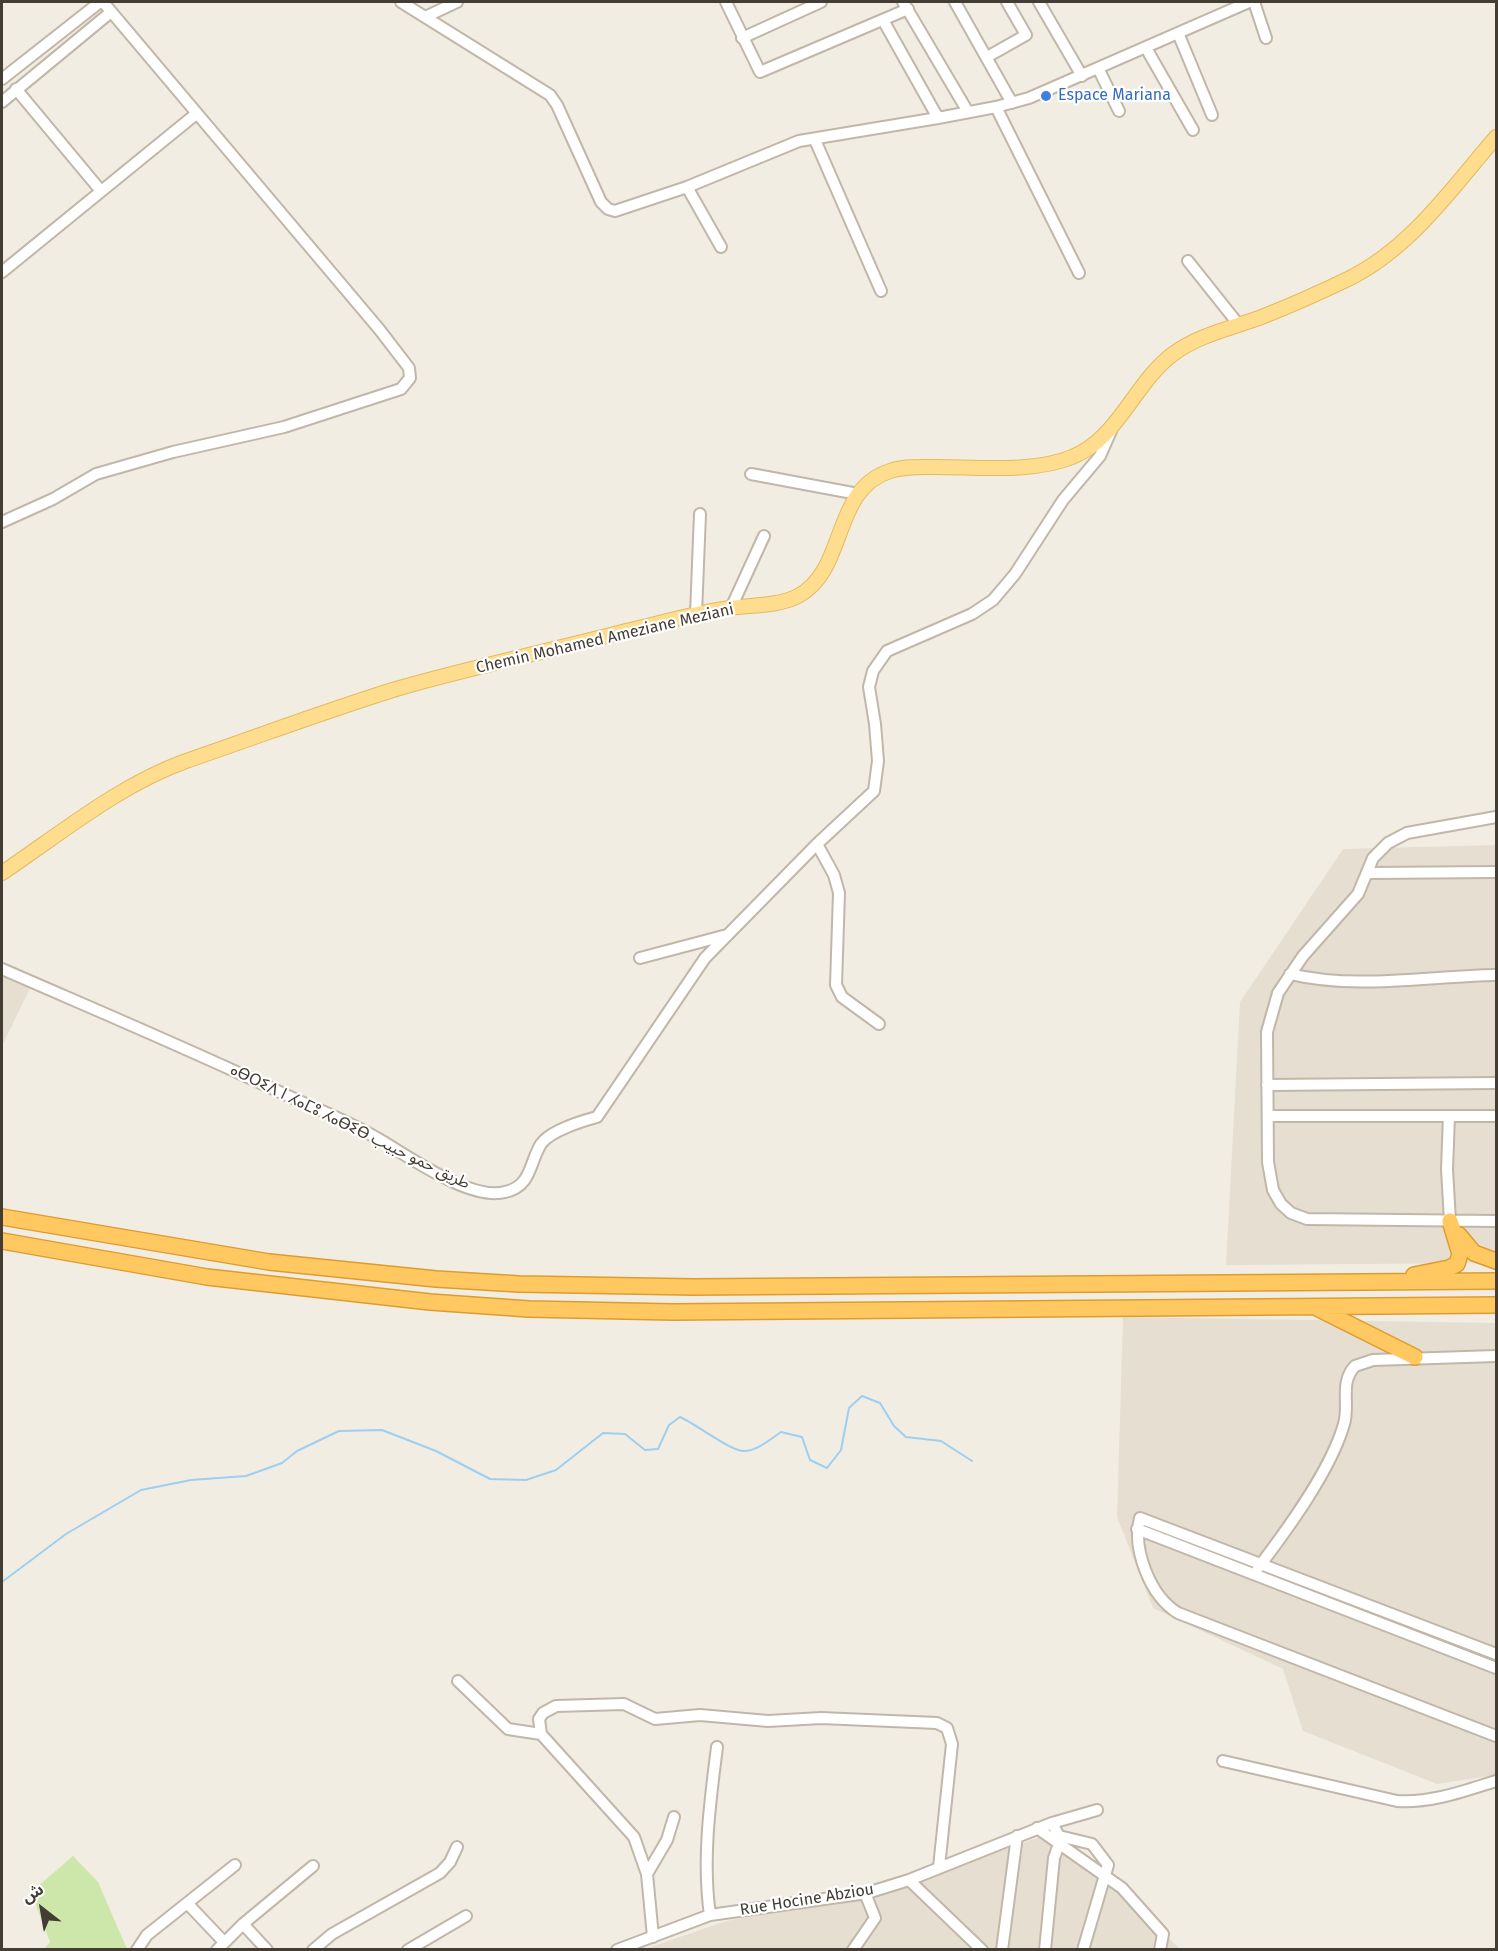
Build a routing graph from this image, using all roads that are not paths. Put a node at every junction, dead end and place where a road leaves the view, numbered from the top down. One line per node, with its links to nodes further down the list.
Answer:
1 (101, 2): 12 (street); 22 (street)
2 (401, 2): 13 (street)
3 (457, 2): 13 (street)
4 (726, 2): 16 (street)
5 (821, 2): 16 (street)
6 (955, 2): 19 (street)
7 (1007, 2): 19 (street)
8 (1039, 2): 21 (street)
9 (1254, 2): 17 (street)
10 (1243, 3): 15 (street)
11 (905, 5): 14 (street); 28 (street)
12 (111, 12): 23 (street); 29 (street)
13 (425, 17): 35 (street)
14 (883, 21): 16 (street); 31 (street)
15 (1178, 33): 18 (street); 30 (street)
16 (741, 38)
17 (1266, 38)
18 (1146, 48): 20 (street); 32 (street)
19 (987, 57): 25 (street)
20 (1098, 68): 21 (street); 27 (street)
21 (1082, 76): 25 (street)
22 (2, 79)
23 (16, 89): 24 (street); 36 (street)
24 (2, 102)
25 (1012, 103): 26 (street)
26 (996, 107): 28 (street); 40 (street)
27 (1119, 111)
28 (968, 112): 31 (street)
29 (196, 114): 36 (street); 47 (street)
30 (1212, 115)
31 (938, 118): 34 (street)
32 (1193, 130)
33 (1497, 137): 42 (main road, Chemin Mohamed Ameziane Meziani)
34 (814, 140): 35 (street); 41 (street)
35 (687, 187): 37 (street)
36 (101, 191): 39 (street)
37 (721, 247)
38 (1188, 261): 42 (street)
39 (2, 272)
40 (1079, 273)
41 (881, 291)
42 (1239, 325): 43 (main road, Chemin Mohamed Ameziane Meziani)
43 (1117, 419): 45 (main road, Chemin Mohamed Ameziane Meziani); 52 (street, ⴰⴱⵔⵉⴷ ⵏ ⵃⴰⵎⵓ ⵃⴰⴱⵉⴱ طريق حمو حبيب)
44 (751, 474): 45 (street)
45 (858, 494): 49 (main road, Chemin Mohamed Ameziane Meziani)
46 (700, 514): 50 (street)
47 (2, 522)
48 (764, 536): 49 (street)
49 (731, 608): 50 (main road, Chemin Mohamed Ameziane Meziani)
50 (696, 614): 54 (main road, Chemin Mohamed Ameziane Meziani)
51 (1497, 817): 55 (street)
52 (817, 844): 56 (street, ⴰⴱⵔⵉⴷ ⵏ ⵃⴰⵎⵓ ⵃⴰⴱⵉⴱ طريق حمو حبيب); 61 (street)
53 (1497, 872): 55 (street)
54 (2, 873)
55 (1369, 873): 59 (street)
56 (729, 935): 57 (street); 58 (street, ⴰⴱⵔⵉⴷ ⵏ ⵃⴰⵎⵓ ⵃⴰⴱⵉⴱ طريق حمو حبيب)
57 (640, 958)
58 (2, 969)
59 (1290, 974): 60 (street); 63 (street)
60 (1497, 975)
61 (879, 1024)
62 (1497, 1083): 63 (street)
63 (1267, 1085): 64 (street)
64 (1268, 1116): 65 (street); 68 (street)
65 (1449, 1116): 66 (street); 68 (street)
66 (1497, 1116)
67 (2, 1217): 73 (highway)
68 (1450, 1221): 69 (street); 71 (highway); 73 (highway)
69 (1497, 1221)
70 (2, 1241): 75 (highway)
71 (1497, 1261)
72 (1497, 1281): 73 (highway)
73 (1378, 1282)
74 (1497, 1305): 75 (highway)
75 (1315, 1307): 77 (highway)
76 (1497, 1356): 77 (street)
77 (1415, 1357): 79 (street)
78 (1139, 1523): 79 (street); 80 (street); 85 (street)
79 (1262, 1563): 80 (street); 81 (street)
80 (1255, 1573): 82 (street)
81 (1497, 1654)
82 (1497, 1668)
83 (458, 1681): 84 (street)
84 (541, 1734): 98 (street); 99 (street)
85 (1497, 1736)
86 (717, 1747): 104 (street)
87 (1223, 1761): 88 (street)
88 (1497, 1781)
89 (1096, 1810): 91 (street, Rue Hocine Abziou)
90 (674, 1817): 99 (street)
91 (1052, 1822): 92 (street, Rue Hocine Abziou); 100 (street)
92 (1037, 1828): 93 (street, Rue Hocine Abziou); 94 (street)
93 (1017, 1836): 98 (street, Rue Hocine Abziou); 116 (street)
94 (1059, 1844): 100 (street); 117 (street)
95 (457, 1847): 111 (street)
96 (235, 1865): 103 (street)
97 (313, 1866): 106 (street)
98 (939, 1867): 101 (street, Rue Hocine Abziou)
99 (647, 1874): 107 (street)
100 (1104, 1877): 118 (street); 119 (street)
101 (909, 1880): 102 (street, Rue Hocine Abziou); 115 (street)
102 (865, 1893): 104 (street, Rue Hocine Abziou); 114 (street)
103 (187, 1903): 108 (street); 109 (street)
104 (710, 1915): 107 (street, Rue Hocine Abziou)
105 (466, 1916): 112 (street)
106 (243, 1924): 108 (street); 110 (street)
107 (653, 1936): 113 (street, Rue Hocine Abziou)
108 (220, 1946)
109 (137, 1950)
110 (267, 1950)
111 (313, 1950)
112 (408, 1950)
113 (617, 1950)
114 (853, 1950)
115 (982, 1950)
116 (1002, 1950)
117 (1045, 1950)
118 (1083, 1950)
119 (1160, 1950)

